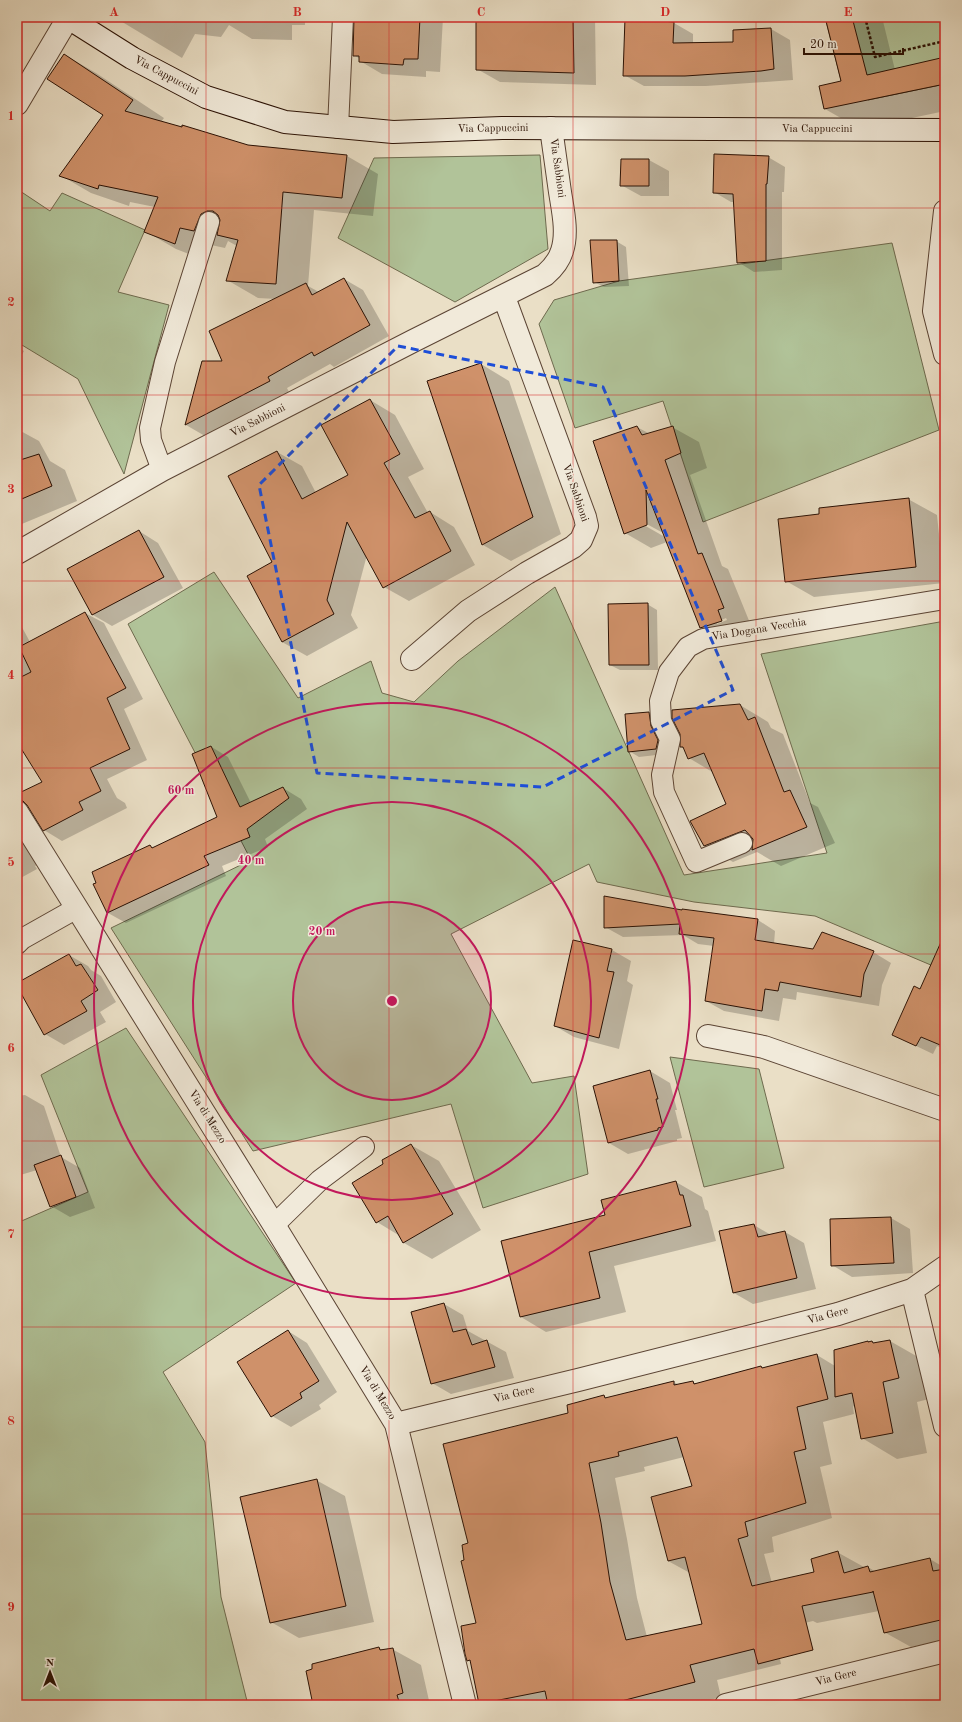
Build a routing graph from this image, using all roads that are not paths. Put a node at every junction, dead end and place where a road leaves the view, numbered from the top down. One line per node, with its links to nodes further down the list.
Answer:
1 (343, 17): 4 (lane)
2 (68, 18): 3 (street); 4 (street, Via Cappuccini)
3 (17, 104)
4 (338, 128): 5 (street, Via Cappuccini)
5 (551, 128): 6 (street, Via Cappuccini); 9 (street, Via Sabbioni)
6 (945, 130)
7 (945, 211): 10 (street)
8 (209, 222): 11 (lane)
9 (504, 297): 11 (street, Via Sabbioni); 14 (street, Via Sabbioni)
10 (945, 354)
11 (162, 470): 12 (street, Via Sabbioni)
12 (17, 553)
13 (945, 599): 16 (lane, Via Dogana Vecchia)
14 (412, 659)
15 (17, 812): 17 (street, Via di Mezzo)
16 (742, 843)
17 (77, 908): 18 (lane); 22 (street, Via di Mezzo)
18 (17, 944)
19 (708, 1036): 20 (street)
20 (945, 1110)
21 (364, 1147): 22 (lane)
22 (274, 1225): 25 (street, Via di Mezzo)
23 (945, 1267): 24 (street, Via Gere)
24 (912, 1290): 25 (street, Via Gere); 26 (street)
25 (396, 1424): 28 (street)
26 (945, 1426)
27 (945, 1651): 29 (street, Via Gere)
28 (465, 1705)
29 (726, 1705)

